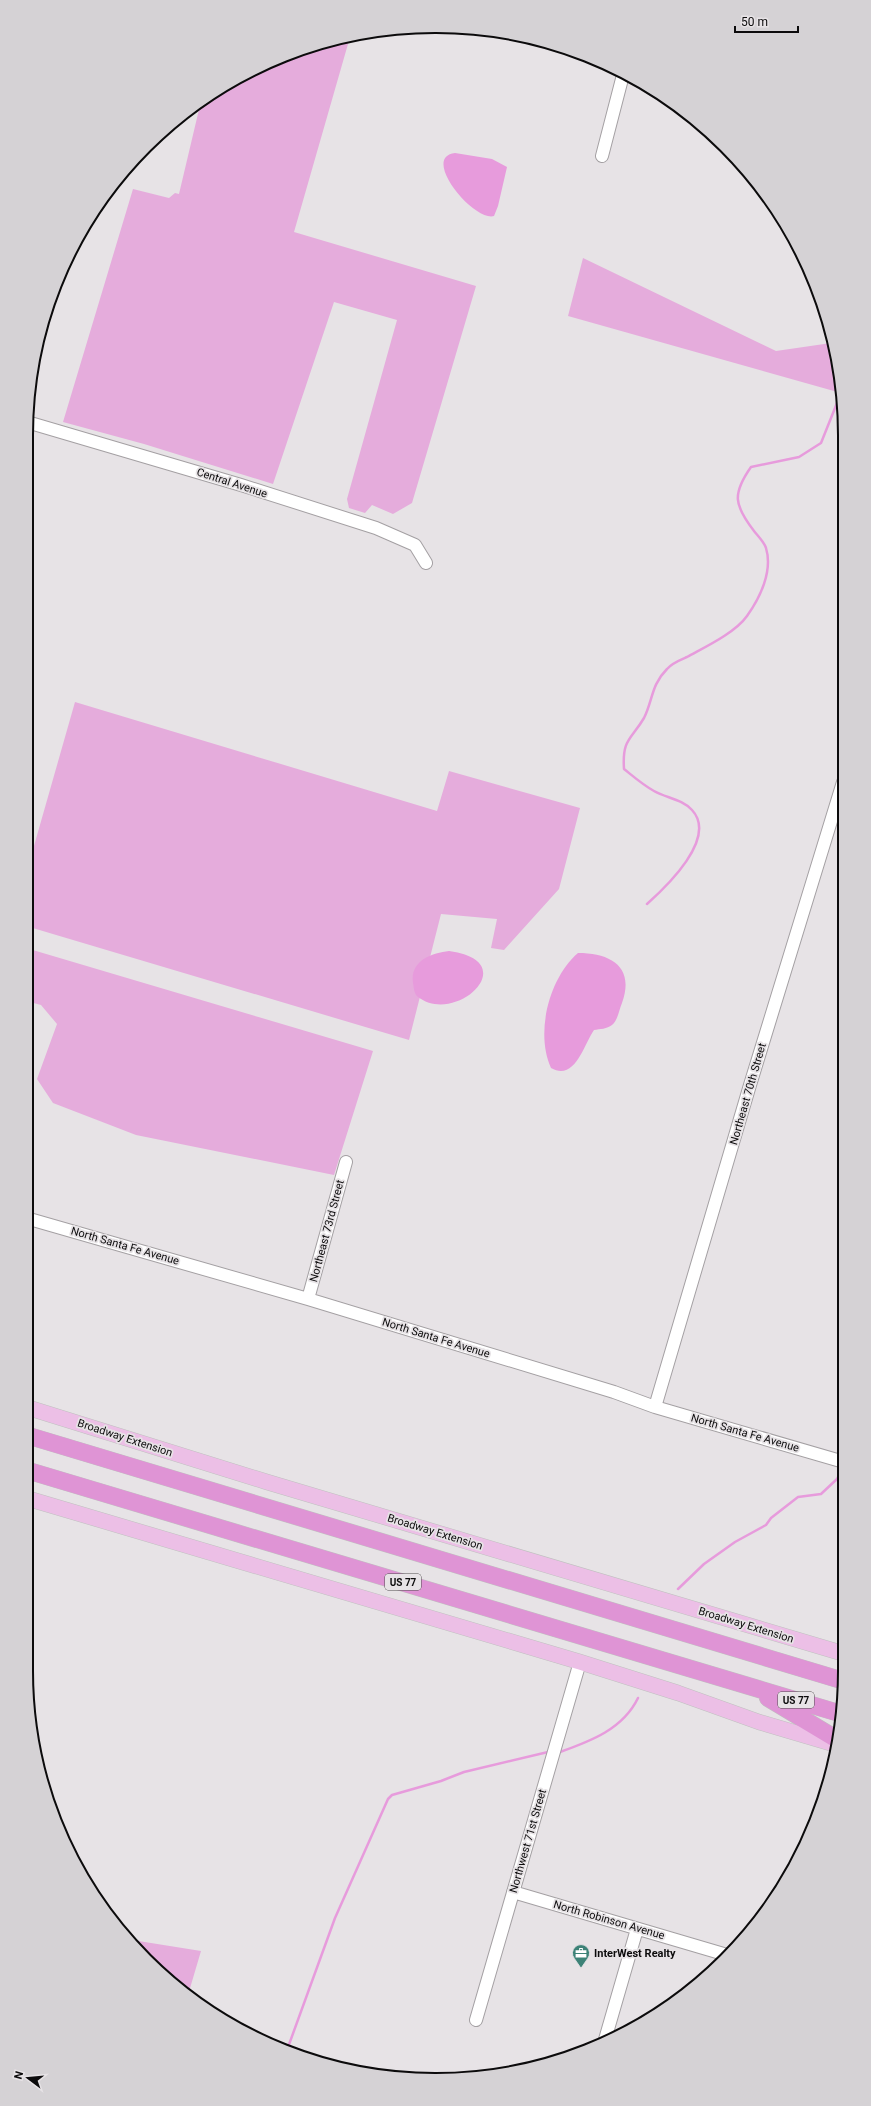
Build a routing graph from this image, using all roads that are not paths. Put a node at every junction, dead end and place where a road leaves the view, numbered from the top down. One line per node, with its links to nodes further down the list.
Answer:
1 (622, 79): 2 (street)
2 (602, 156)
3 (33, 424): 4 (street, Central Avenue)
4 (426, 564)
5 (838, 800): 9 (street, Northeast 70th Street)
6 (346, 1162): 8 (street, Northeast 73rd Street)
7 (33, 1220): 8 (street, North Santa Fe Avenue)
8 (308, 1299): 9 (street, North Santa Fe Avenue)
9 (655, 1407): 12 (street, North Santa Fe Avenue)
10 (33, 1409): 17 (main road, Broadway Extension)
11 (33, 1437): 19 (highway)
12 (838, 1460)
13 (33, 1472): 15 (highway, US 77)
14 (33, 1479): 15 (highway)
15 (57, 1480): 20 (highway, US 77)
16 (33, 1500): 18 (main road)
17 (838, 1652)
18 (580, 1662): 23 (main road); 24 (street, Northwest 71st Street)
19 (838, 1679)
20 (749, 1686): 21 (highway, US 77); 22 (highway)
21 (836, 1712)
22 (832, 1737)
23 (831, 1743)
24 (513, 1892): 25 (street, North Robinson Avenue); 27 (street, Northwest 71st Street)
25 (637, 1929): 26 (street, North Robinson Avenue); 28 (street)
26 (722, 1953)
27 (476, 2020)
28 (606, 2034)

